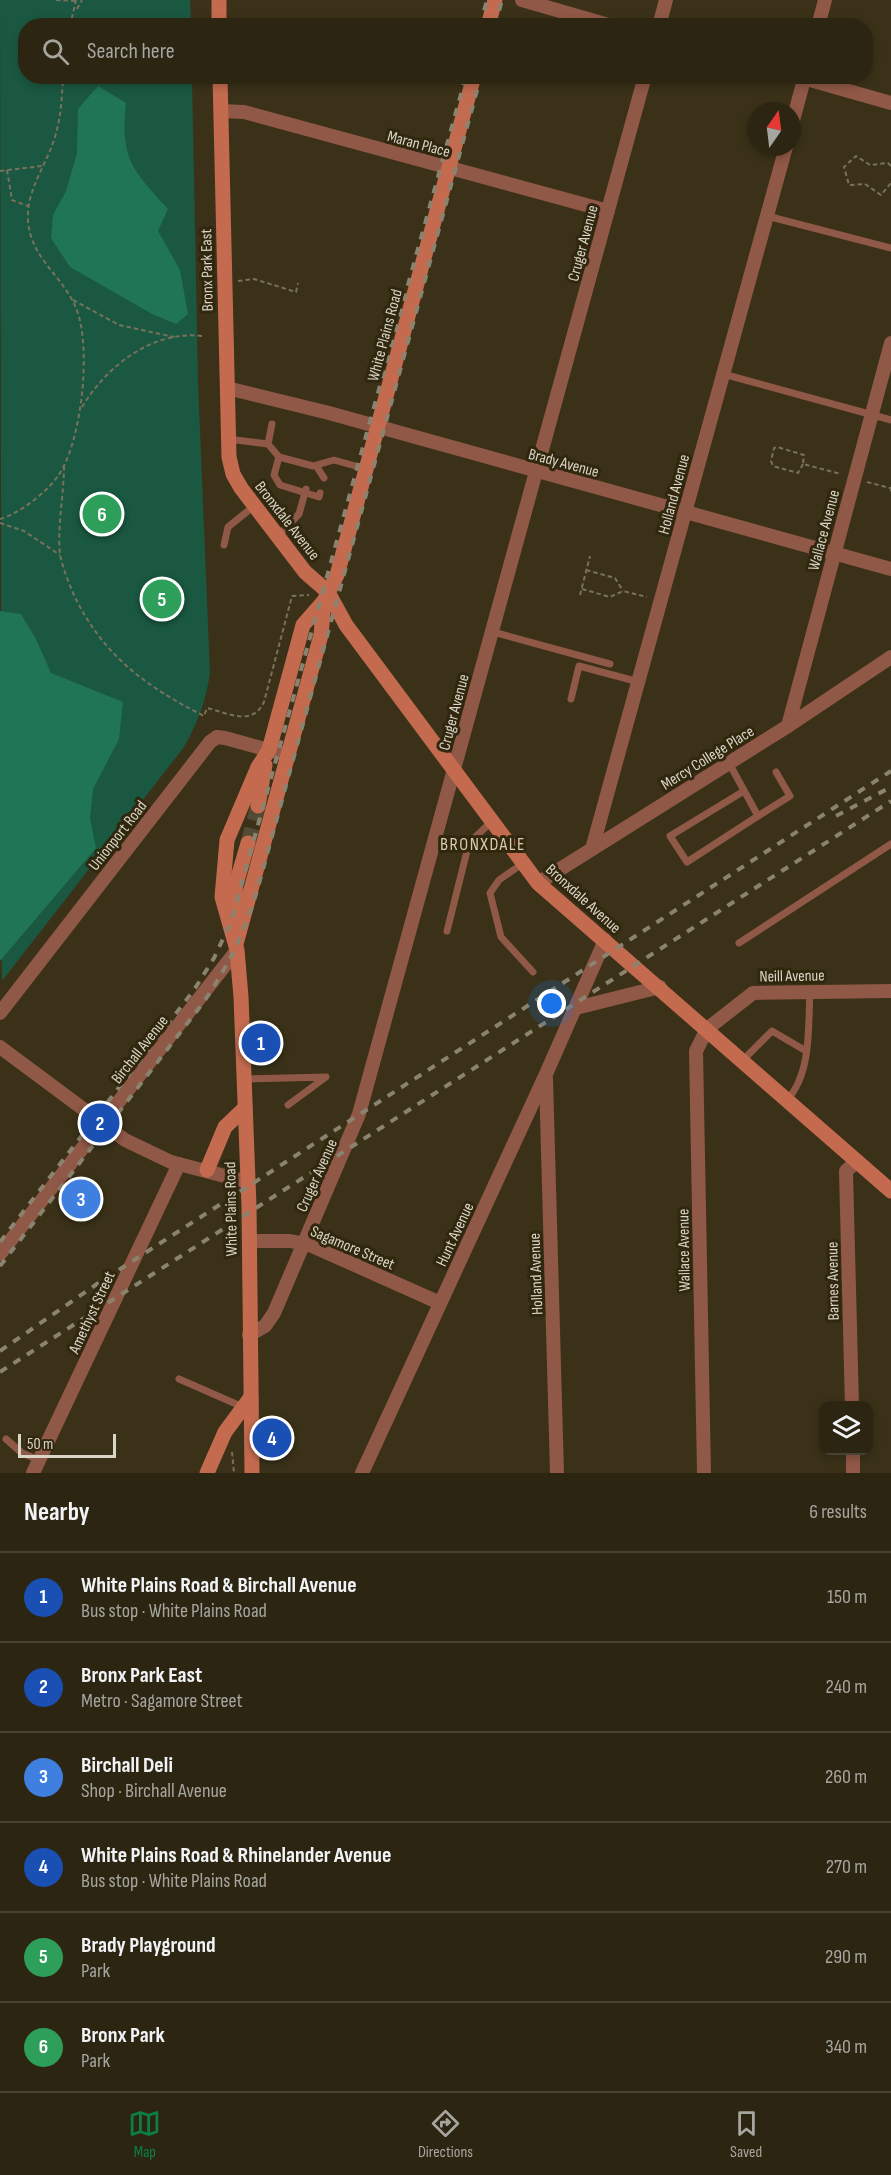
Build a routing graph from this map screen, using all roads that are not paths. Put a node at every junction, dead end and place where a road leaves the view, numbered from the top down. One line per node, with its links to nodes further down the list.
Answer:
1 (219, 0): 6 (main road)
2 (495, 0): 7 (main road)
3 (522, 0): 8 (street)
4 (666, 0): 9 (street)
5 (825, 0): 10 (street)
6 (219, 18)
7 (490, 18)
8 (584, 18)
9 (661, 18)
10 (820, 18)
11 (220, 84): 18 (main road, Bronx Park East)
12 (472, 84): 20 (main road, White Plains Road)
13 (643, 84): 21 (street, Cruger Avenue)
14 (801, 84): 16 (street)
15 (826, 84): 17 (street)
16 (797, 102)
17 (891, 103)
18 (221, 111): 20 (street, Maran Place); 26 (main road, Bronx Park East)
19 (784, 156): 22 (street, Holland Avenue)
20 (448, 168): 21 (street, Maran Place); 30 (main road, White Plains Road)
21 (608, 212): 39 (street, Cruger Avenue)
22 (767, 216): 23 (lane); 25 (street, Holland Avenue)
23 (891, 248)
24 (891, 342): 27 (street, Wallace Avenue)
25 (723, 374): 27 (lane); 44 (street, Holland Avenue)
26 (227, 387): 30 (street, Brady Avenue); 31 (main road, Bronx Park East)
27 (871, 414): 28 (lane); 47 (street, Wallace Avenue)
28 (891, 420)
29 (272, 424): 32 (lane)
30 (377, 427): 38 (main road, White Plains Road); 39 (street, Brady Avenue)
31 (228, 439): 32 (lane); 35 (main road, Bronx Park East)
32 (268, 444): 33 (lane)
33 (279, 457): 34 (lane); 41 (lane)
34 (288, 459): 36 (lane); 37 (lane)
35 (229, 463): 43 (main road, Bronxdale Avenue)
36 (285, 467)
37 (314, 469): 38 (lane); 40 (lane)
38 (366, 469): 49 (main road, White Plains Road)
39 (537, 471): 44 (street, Brady Avenue); 50 (street, Cruger Avenue)
40 (324, 478)
41 (306, 491): 42 (lane); 45 (lane)
42 (321, 493)
43 (254, 506): 45 (main road, Bronxdale Avenue); 46 (lane)
44 (685, 512): 47 (street, Brady Avenue); 53 (street, Holland Avenue)
45 (278, 536): 49 (main road, Bronxdale Avenue)
46 (224, 545)
47 (833, 553): 48 (street, Brady Avenue); 55 (street, Wallace Avenue)
48 (891, 569)
49 (326, 597): 56 (main road, White Plains Road); 57 (main road, White Plains Road); 59 (main road, Bronxdale Avenue)
50 (493, 632): 52 (lane); 59 (street, Cruger Avenue)
51 (891, 657): 55 (street, Mercy College Place)
52 (610, 664)
53 (639, 682): 54 (lane); 67 (street, Holland Avenue)
54 (571, 699)
55 (788, 726): 58 (street, Mercy College Place)
56 (267, 753): 57 (street, Unionport Road); 62 (main road, White Plains Road); 72 (main road, White Plains Road); 79 (street, Unionport Road)
57 (287, 755): 72 (main road, White Plains Road)
58 (729, 763): 61 (lane); 67 (street, Mercy College Place)
59 (454, 772): 64 (main road, Bronxdale Avenue); 96 (street, Cruger Avenue)
60 (776, 772): 63 (lane)
61 (744, 790): 63 (lane); 63 (lane)
62 (258, 806)
63 (758, 816)
64 (492, 822): 68 (main road, Bronxdale Avenue); 70 (lane)
65 (248, 843): 72 (main road, White Plains Road)
66 (891, 844): 73 (lane)
67 (592, 849): 69 (street, Mercy College Place)
68 (522, 864): 69 (main road, Bronxdale Avenue); 74 (lane)
69 (538, 883): 71 (main road, Bronxdale Avenue)
70 (447, 931)
71 (604, 940): 75 (main road, Bronxdale Avenue); 78 (street, Hunt Avenue)
72 (235, 941): 85 (main road, White Plains Road); 89 (street, Birchall Avenue)
73 (740, 943)
74 (532, 972)
75 (660, 987): 78 (street); 80 (main road, Bronxdale Avenue)
76 (810, 991): 77 (street, Neill Avenue); 80 (street, Neill Avenue); 82 (lane)
77 (891, 991)
78 (576, 1008): 84 (street, Hunt Avenue)
79 (0, 1012)
80 (707, 1029): 83 (main road, Bronxdale Avenue); 111 (street, Wallace Avenue)
81 (0, 1047): 89 (street)
82 (806, 1051): 83 (lane); 86 (lane)
83 (742, 1061): 86 (main road, Bronxdale Avenue)
84 (546, 1074): 98 (street, Hunt Avenue); 110 (street, Holland Avenue)
85 (244, 1079): 87 (lane); 88 (main road, White Plains Road)
86 (787, 1100): 90 (main road, Bronxdale Avenue)
87 (288, 1105)
88 (245, 1108): 92 (main road); 93 (main road, White Plains Road)
89 (102, 1124): 91 (street); 97 (street, Birchall Avenue)
90 (857, 1161): 94 (main road, Bronxdale Avenue); 101 (street, Barnes Avenue)
91 (178, 1164): 92 (street); 105 (street, Amethyst Street)
92 (207, 1170): 93 (street)
93 (248, 1182): 95 (main road, White Plains Road)
94 (891, 1191)
95 (249, 1241): 96 (street, Sagamore Street); 99 (main road, White Plains Road)
96 (305, 1243): 98 (street, Sagamore Street); 99 (street, Cruger Avenue)
97 (0, 1254)
98 (440, 1303): 109 (street, Hunt Avenue)
99 (249, 1335): 102 (main road, White Plains Road)
100 (179, 1379): 102 (lane)
101 (852, 1401)
102 (247, 1402): 107 (main road); 108 (main road, White Plains Road)
103 (6, 1439): 105 (lane)
104 (853, 1455): 112 (street)
105 (39, 1460): 106 (street, Amethyst Street)
106 (33, 1473)
107 (207, 1473)
108 (252, 1473)
109 (362, 1473)
110 (557, 1473)
111 (704, 1473)
112 (854, 1473)

